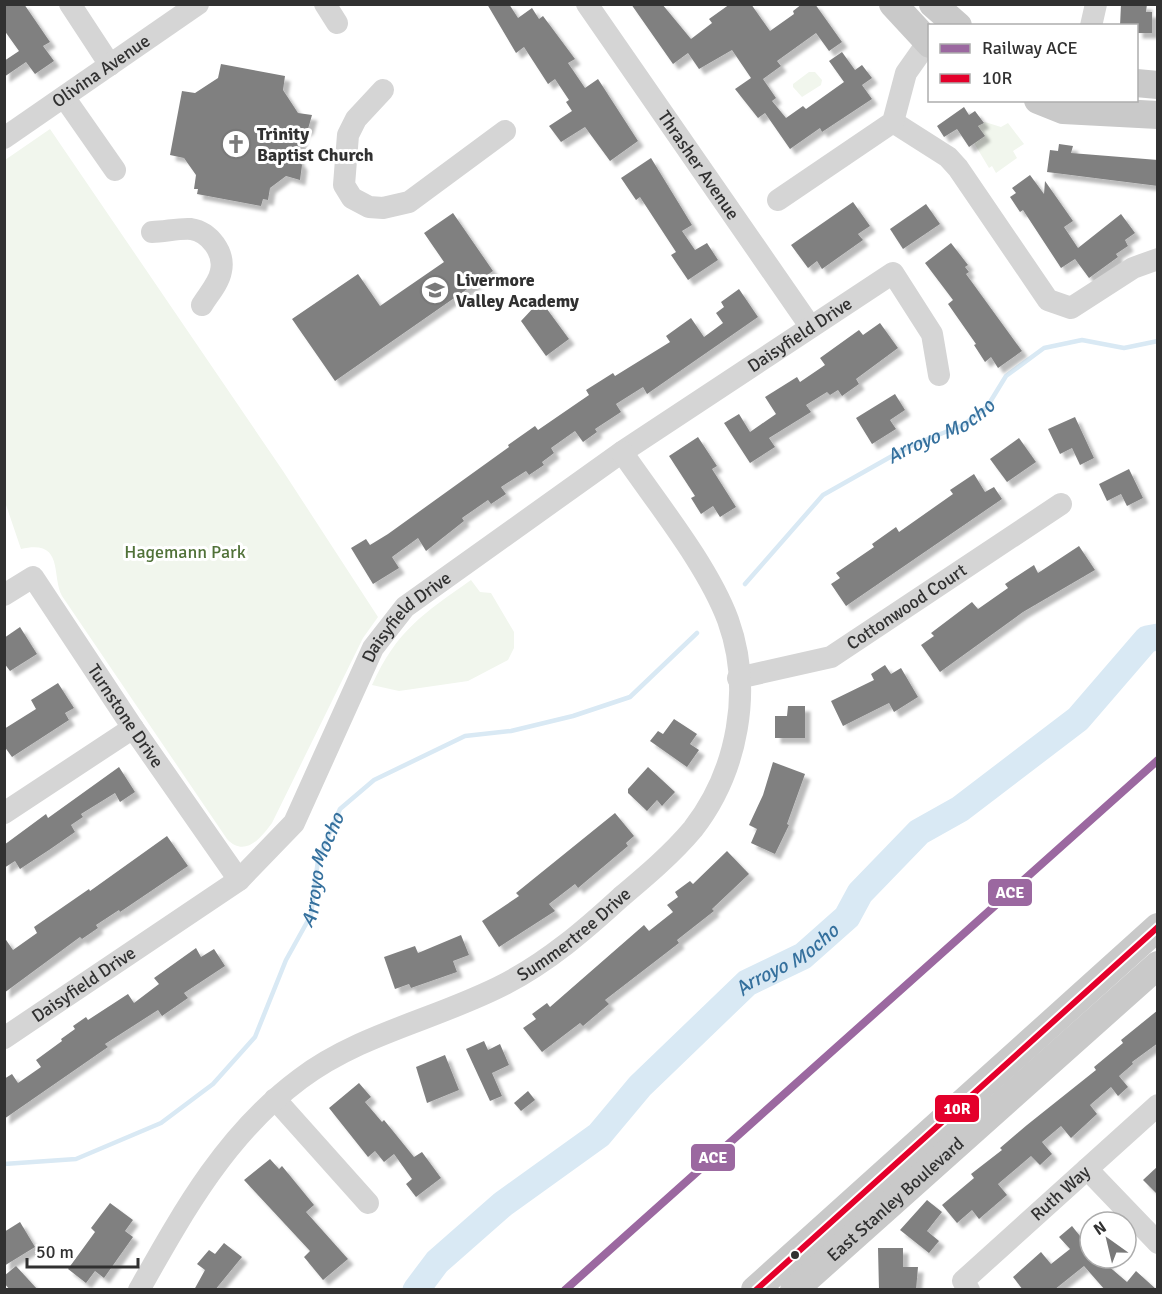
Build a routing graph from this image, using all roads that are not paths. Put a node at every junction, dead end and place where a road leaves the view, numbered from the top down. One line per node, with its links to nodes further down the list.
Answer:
1 (70, 4): 9 (street)
2 (198, 4): 9 (street, Olivina Avenue)
3 (587, 4): 24 (street, Thrasher Avenue)
4 (893, 4): 6 (main road)
5 (1096, 4): 7 (street)
6 (930, 24)
7 (1091, 24)
8 (928, 41): 16 (street)
9 (110, 65): 13 (street, Olivina Avenue)
10 (1138, 83): 11 (main road)
11 (1158, 85)
12 (383, 90): 17 (street)
13 (64, 97): 18 (street, Olivina Avenue); 19 (street)
14 (1043, 102): 15 (main road)
15 (1158, 115)
16 (893, 122): 20 (street); 22 (street)
17 (505, 131)
18 (4, 138)
19 (115, 170)
20 (778, 200)
21 (152, 232): 23 (street)
22 (1158, 259)
23 (202, 305)
24 (810, 326): 25 (street, Daisyfield Drive); 26 (street, Daisyfield Drive)
25 (939, 375)
26 (622, 453): 29 (street, Summertree Drive); 32 (street, Daisyfield Drive)
27 (1061, 504): 29 (street, Cottonwood Court)
28 (4, 595): 30 (street, Turnstone Drive)
29 (738, 678): 36 (street, Summertree Drive)
30 (133, 728): 31 (street); 32 (street, Turnstone Drive)
31 (4, 813)
32 (240, 880): 35 (street, Daisyfield Drive)
33 (1158, 927): 42 (main road, East Stanley Boulevard)
34 (1158, 964): 44 (main road, East Stanley Boulevard)
35 (4, 1038)
36 (274, 1099): 39 (street); 43 (street, Summertree Drive)
37 (1158, 1105): 38 (street, Ruth Way)
38 (1088, 1169): 40 (street); 41 (street, Ruth Way)
39 (368, 1203)
40 (1158, 1243)
41 (966, 1285)
42 (756, 1289)
43 (139, 1290)
44 (794, 1290)

